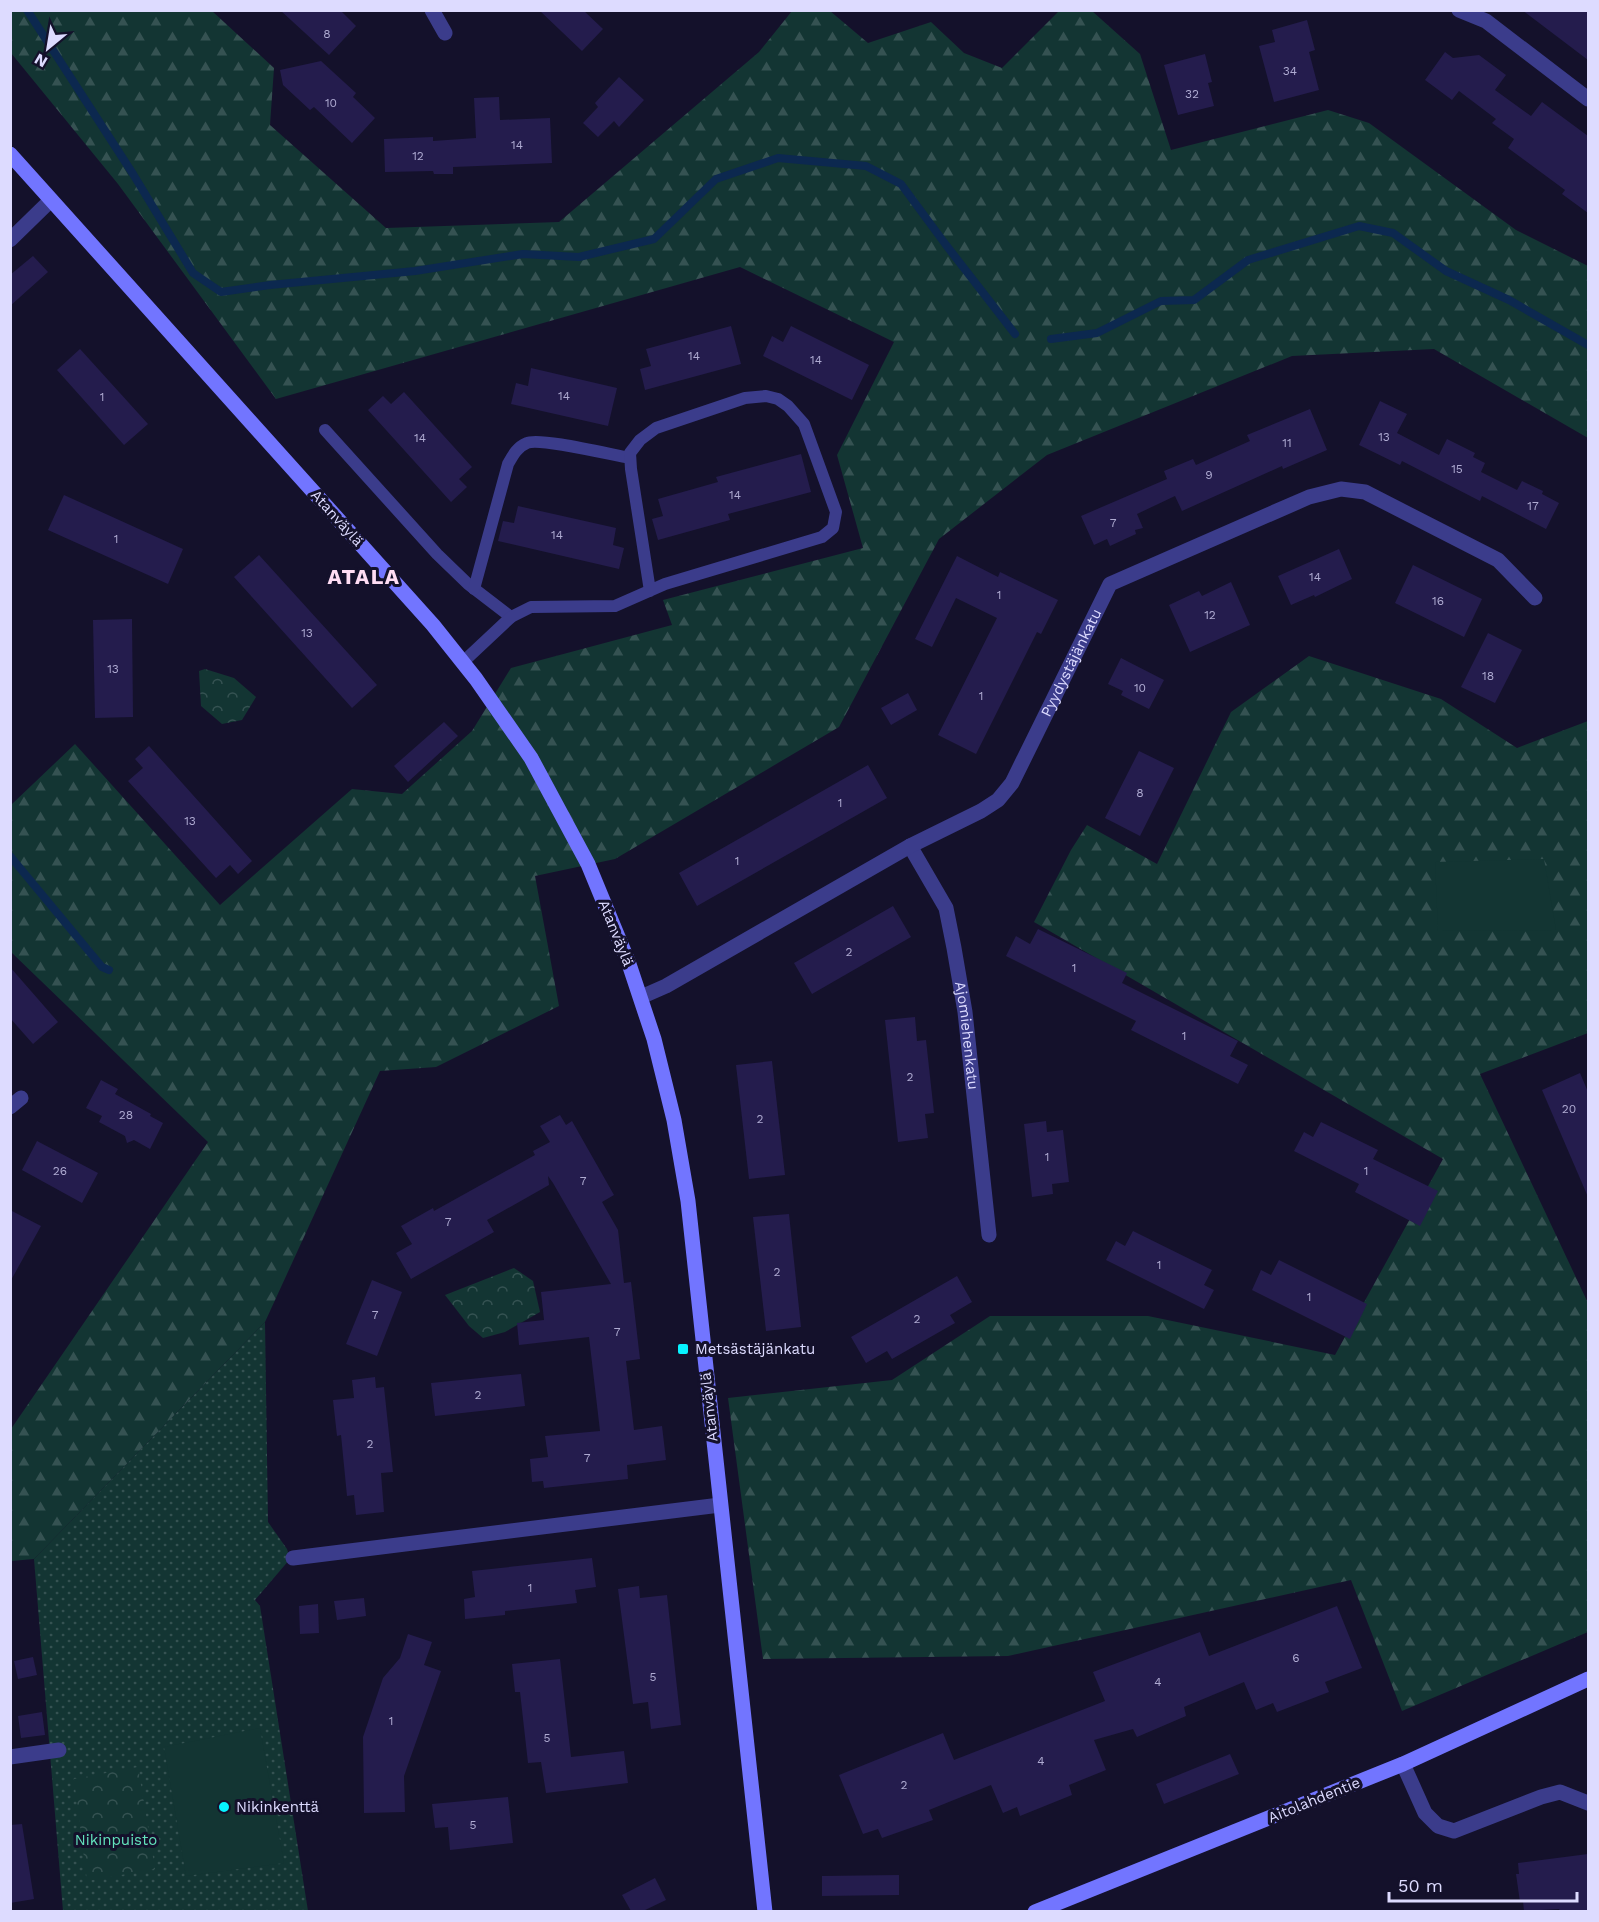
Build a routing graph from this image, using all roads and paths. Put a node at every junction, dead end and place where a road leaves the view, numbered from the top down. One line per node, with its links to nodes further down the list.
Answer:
1 (432, 10): 3 (street)
2 (1460, 10): 4 (street)
3 (446, 33)
4 (1588, 99)
5 (10, 154): 6 (street, Atanväylä)
6 (51, 200): 7 (street); 14 (street, Atanväylä)
7 (10, 240)
8 (325, 430): 10 (lane)
9 (630, 458): 10 (lane); 11 (lane); 11 (lane)
10 (474, 589): 13 (lane)
11 (650, 591): 13 (lane)
12 (1535, 598): 15 (street, Pyydystäjänkatu)
13 (511, 617): 14 (lane)
14 (463, 662): 16 (street, Atanväylä)
15 (910, 846): 16 (street, Pyydystäjänkatu); 17 (street, Ajomiehenkatu)
16 (640, 997): 18 (street, Atanväylä)
17 (989, 1236)
18 (720, 1505): 19 (street); 25 (street, Atanväylä)
19 (292, 1558)
20 (1588, 1680): 23 (street, Aitolahdentie)
21 (59, 1750): 22 (street)
22 (10, 1757)
23 (1403, 1764): 24 (street); 26 (street, Aitolahdentie)
24 (1588, 1803)
25 (765, 1911)
26 (1035, 1911)

